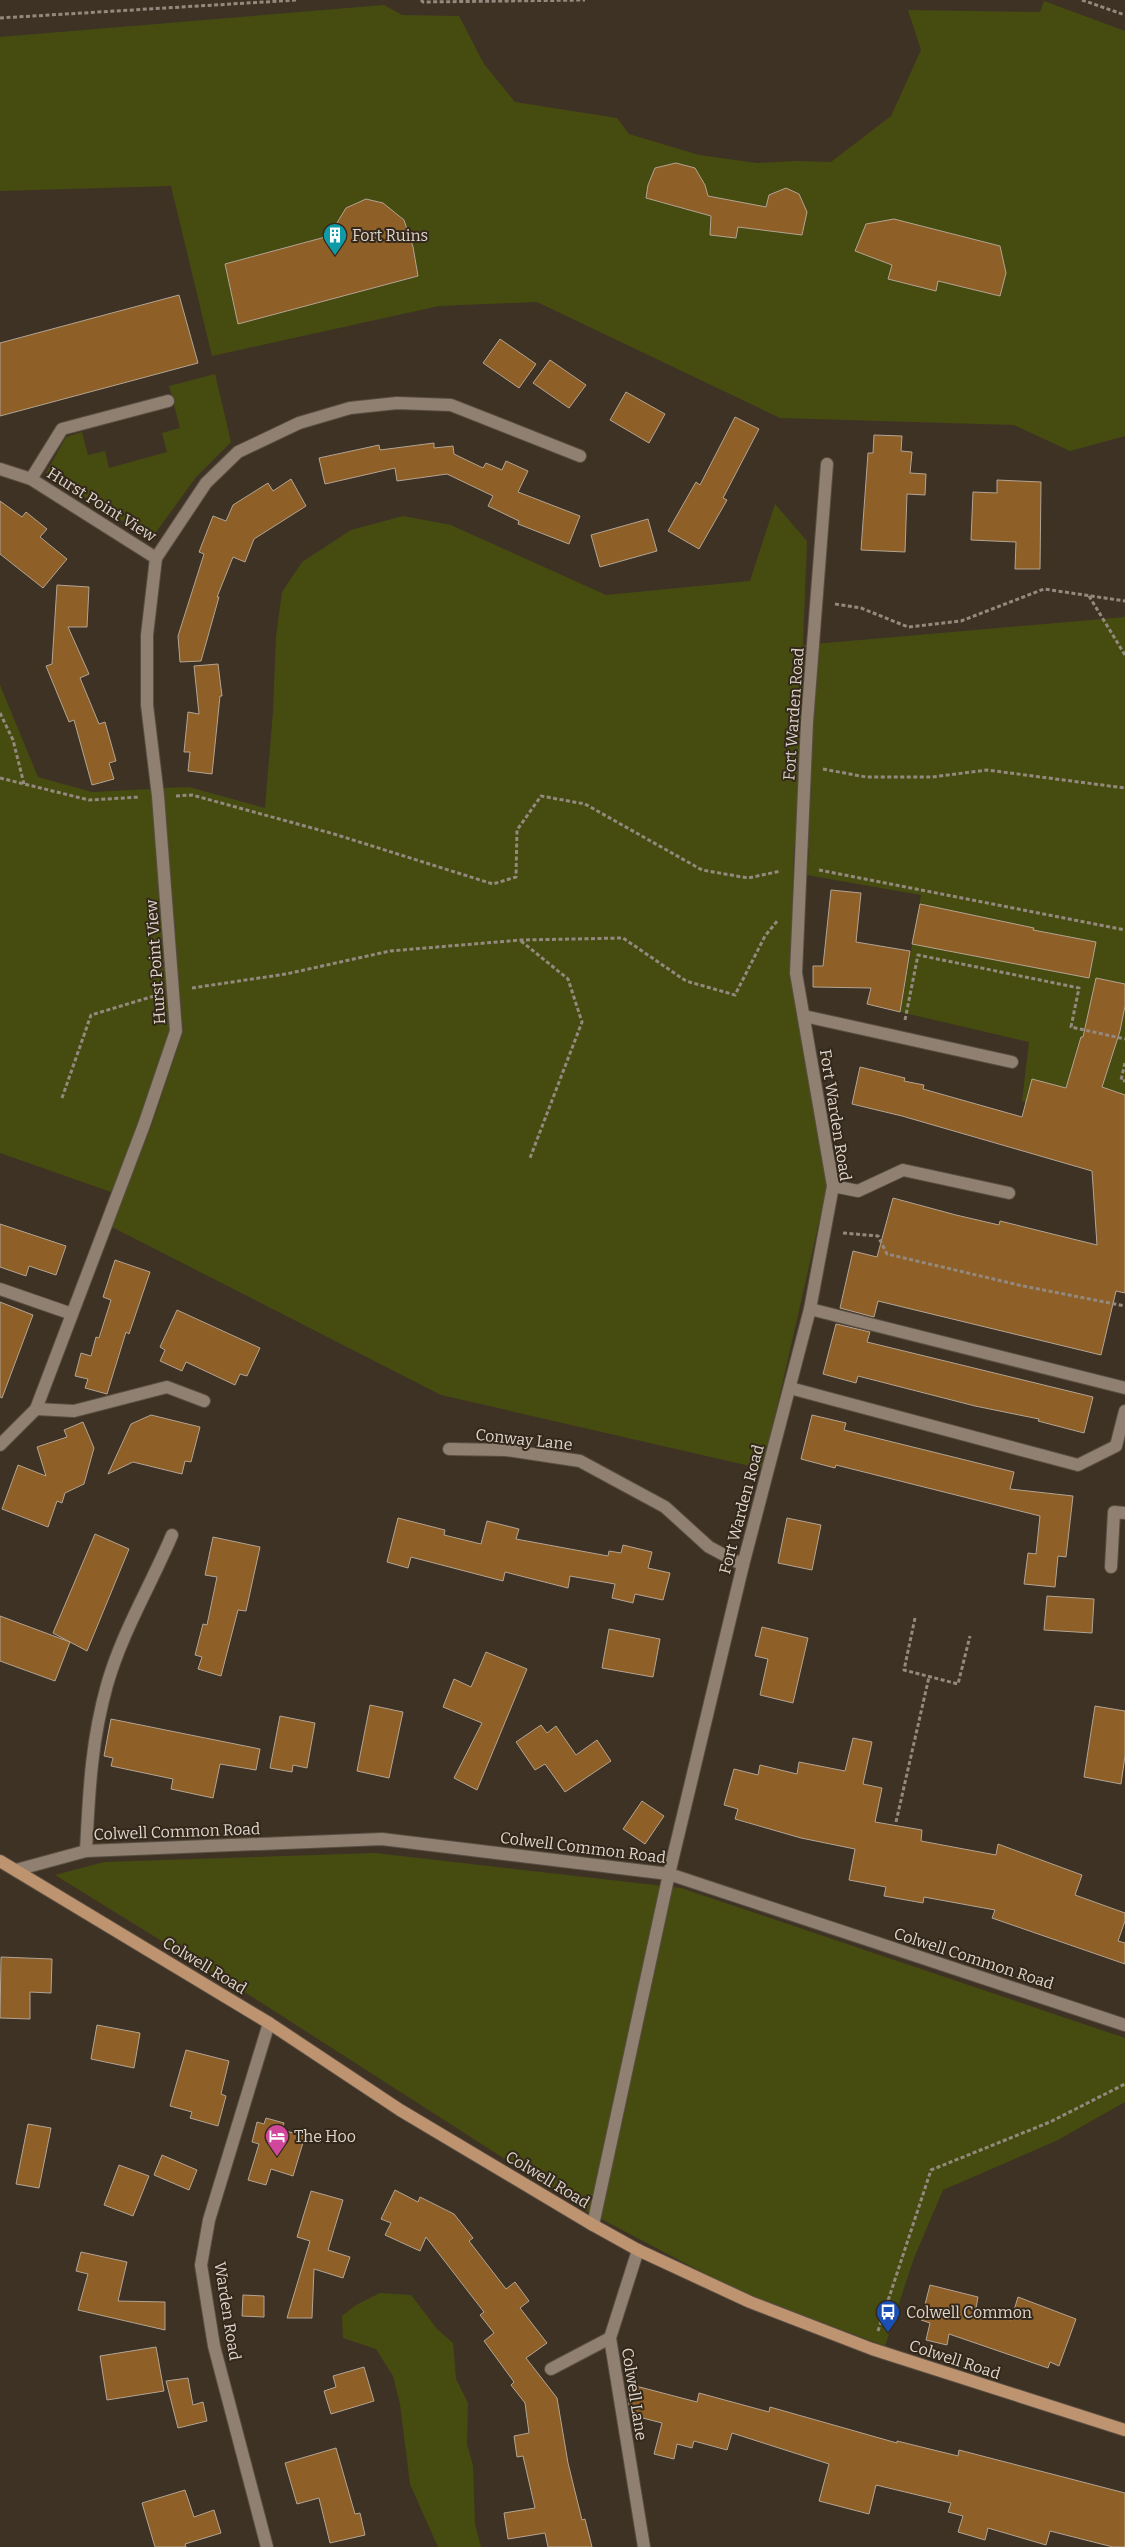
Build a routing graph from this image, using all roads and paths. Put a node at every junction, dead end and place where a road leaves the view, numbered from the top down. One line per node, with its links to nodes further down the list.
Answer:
1 (297, 0): 6 (path)
2 (421, 0): 3 (path)
3 (585, 0)
4 (1082, 0): 5 (path)
5 (1125, 15)
6 (0, 18)
7 (168, 401): 11 (street, Hurst Point View)
8 (580, 456): 12 (street, Hurst Point View)
9 (827, 464): 15 (street, Fort Warden Road)
10 (0, 469): 11 (street, Hurst Point View)
11 (31, 479): 12 (street, Hurst Point View)
12 (156, 558): 22 (street, Hurst Point View)
13 (1088, 596): 14 (path); 15 (path); 16 (path)
14 (1125, 601)
15 (817, 602): 18 (street, Fort Warden Road)
16 (1125, 655)
17 (0, 713): 20 (path)
18 (805, 766): 21 (path); 23 (street, Fort Warden Road)
19 (0, 778): 20 (path)
20 (24, 784): 22 (path)
21 (1125, 788)
22 (158, 796): 23 (path); 27 (street, Hurst Point View)
23 (801, 867): 24 (street, Fort Warden Road); 25 (path)
24 (800, 894): 26 (path); 28 (street, Fort Warden Road)
25 (1125, 930)
26 (521, 940): 27 (path); 35 (path)
27 (173, 990): 34 (path); 42 (street, Hurst Point View)
28 (804, 1016): 29 (street); 36 (street, Fort Warden Road)
29 (902, 1038): 30 (path); 31 (street)
30 (1125, 1039)
31 (1012, 1062)
32 (1125, 1063): 33 (path)
33 (1125, 1081)
34 (62, 1098)
35 (530, 1158)
36 (833, 1186): 37 (street); 41 (street, Fort Warden Road)
37 (1009, 1193)
38 (839, 1232): 40 (path)
39 (0, 1289): 42 (street)
40 (1125, 1306)
41 (810, 1309): 43 (street, Fort Warden Road); 44 (street)
42 (72, 1314): 46 (street, Hurst Point View)
43 (790, 1388): 47 (street); 52 (street, Fort Warden Road)
44 (1125, 1388)
45 (204, 1401): 46 (street)
46 (36, 1409): 48 (street, Hurst Point View)
47 (1125, 1411)
48 (0, 1445)
49 (449, 1449): 52 (street, Conway Lane)
50 (1125, 1513): 53 (street)
51 (172, 1535): 58 (street)
52 (743, 1565): 61 (street, Fort Warden Road)
53 (1111, 1567)
54 (915, 1618): 56 (path)
55 (970, 1636): 56 (path)
56 (929, 1677): 57 (path)
57 (896, 1822)
58 (86, 1851): 60 (street, Colwell Common Road); 61 (street, Colwell Common Road)
59 (0, 1861): 60 (main road, Colwell Road)
60 (16, 1870): 62 (main road, Colwell Road)
61 (669, 1874): 63 (street, Colwell Common Road); 65 (street, Fort Warden Road)
62 (269, 2023): 65 (main road, Colwell Road); 71 (street, Warden Road)
63 (1125, 2025)
64 (1125, 2084): 68 (path)
65 (592, 2225): 66 (main road, Colwell Road)
66 (638, 2250): 67 (street, Colwell Lane); 68 (main road, Colwell Road)
67 (610, 2338): 69 (street); 72 (street, Colwell Lane)
68 (872, 2349): 70 (main road, Colwell Road)
69 (551, 2369)
70 (1125, 2430)
71 (267, 2547)
72 (644, 2547)

